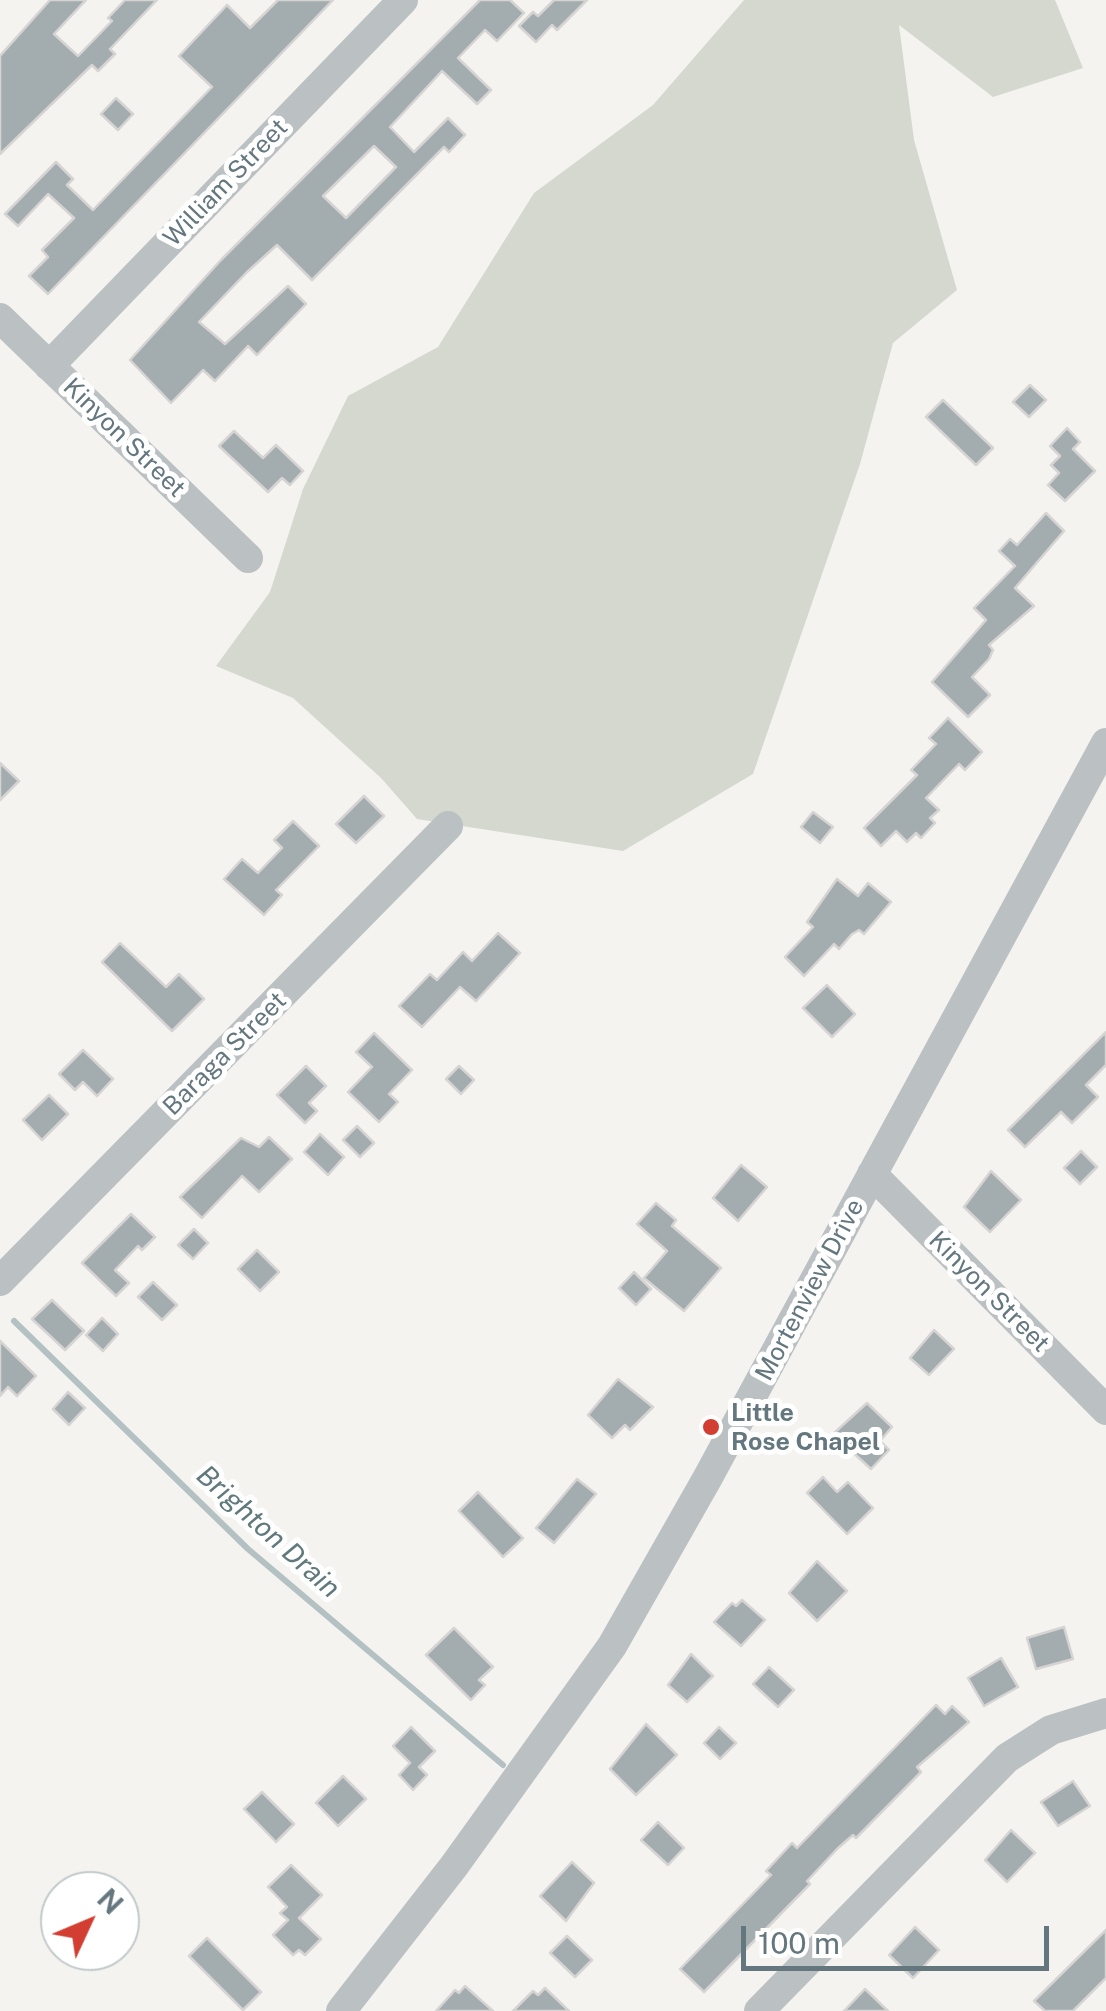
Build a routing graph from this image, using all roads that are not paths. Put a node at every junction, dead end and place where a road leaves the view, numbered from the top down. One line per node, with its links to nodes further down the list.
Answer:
1 (403, 0): 3 (street, William Street)
2 (0, 318): 3 (street, Kinyon Street)
3 (50, 366): 4 (street, Kinyon Street)
4 (248, 558)
5 (1106, 743): 7 (street, Mortenview Drive)
6 (448, 826): 8 (street, Baraga Street)
7 (872, 1174): 9 (street, Kinyon Street); 11 (street, Mortenview Drive)
8 (0, 1281)
9 (1106, 1410)
10 (1106, 1713): 12 (street)
11 (341, 2011)
12 (759, 2011)

